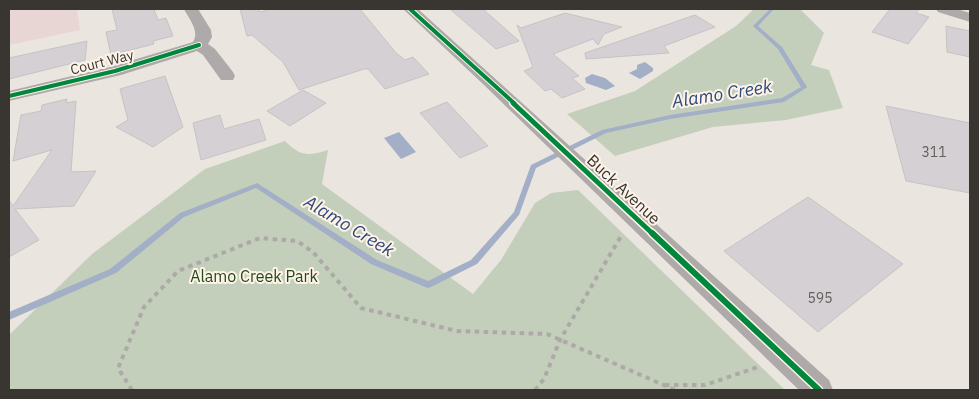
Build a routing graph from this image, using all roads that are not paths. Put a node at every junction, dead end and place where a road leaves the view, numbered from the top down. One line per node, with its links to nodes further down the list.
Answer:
1 (191, 9): 5 (street)
2 (410, 9): 8 (street, Buck Avenue)
3 (943, 9): 4 (street)
4 (970, 18)
5 (199, 45): 6 (street); 7 (street, Court Way)
6 (227, 76)
7 (9, 96)
8 (819, 390)

